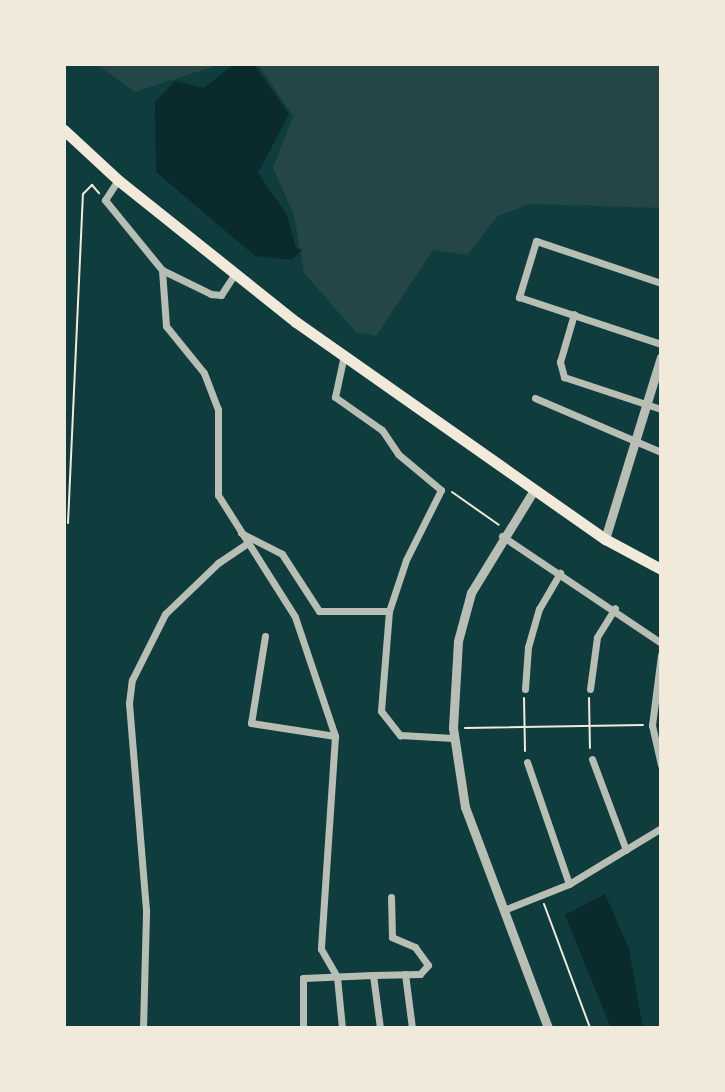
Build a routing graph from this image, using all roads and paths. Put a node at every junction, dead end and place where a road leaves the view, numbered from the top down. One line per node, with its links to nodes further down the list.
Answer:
1 (64, 130): 2 (main road)
2 (118, 180): 3 (street); 5 (main road)
3 (105, 200): 4 (street); 18 (path)
4 (162, 270): 5 (street); 19 (street)
5 (234, 275): 9 (main road)
6 (661, 283): 7 (street)
7 (574, 314): 8 (street); 12 (street)
8 (661, 344)
9 (344, 355): 16 (street); 17 (main road)
10 (661, 357): 12 (street)
11 (535, 398): 14 (street)
12 (646, 404): 13 (street); 14 (street)
13 (661, 409)
14 (632, 441): 15 (street); 21 (street)
15 (661, 452)
16 (441, 490): 20 (path); 26 (street)
17 (534, 490): 20 (street); 21 (main road)
18 (68, 523)
19 (239, 532): 22 (street); 26 (street)
20 (504, 533): 24 (street); 35 (street)
21 (605, 539): 23 (main road)
22 (246, 544): 36 (street); 49 (street)
23 (661, 569)
24 (560, 573): 25 (street); 30 (street)
25 (615, 608): 28 (street); 31 (street)
26 (389, 611): 35 (street)
27 (265, 636): 36 (street)
28 (661, 643)
29 (661, 655): 32 (street)
30 (525, 689): 33 (path)
31 (590, 689): 34 (path)
32 (652, 725): 34 (path); 39 (street)
33 (523, 726): 34 (path); 35 (path); 38 (path)
34 (587, 726): 37 (path)
35 (453, 733): 45 (street)
36 (335, 736): 48 (street)
37 (592, 759): 41 (street)
38 (527, 762): 42 (street)
39 (661, 765)
40 (661, 828): 41 (street)
41 (626, 850): 42 (street)
42 (569, 884): 43 (street)
43 (541, 896): 45 (street); 55 (path)
44 (391, 897): 46 (street)
45 (504, 910): 54 (street)
46 (405, 974): 47 (street); 53 (street)
47 (373, 975): 48 (street); 52 (street)
48 (337, 977): 50 (street); 51 (street)
49 (143, 1028)
50 (303, 1028)
51 (342, 1028)
52 (380, 1028)
53 (412, 1028)
54 (548, 1028)
55 (590, 1028)

